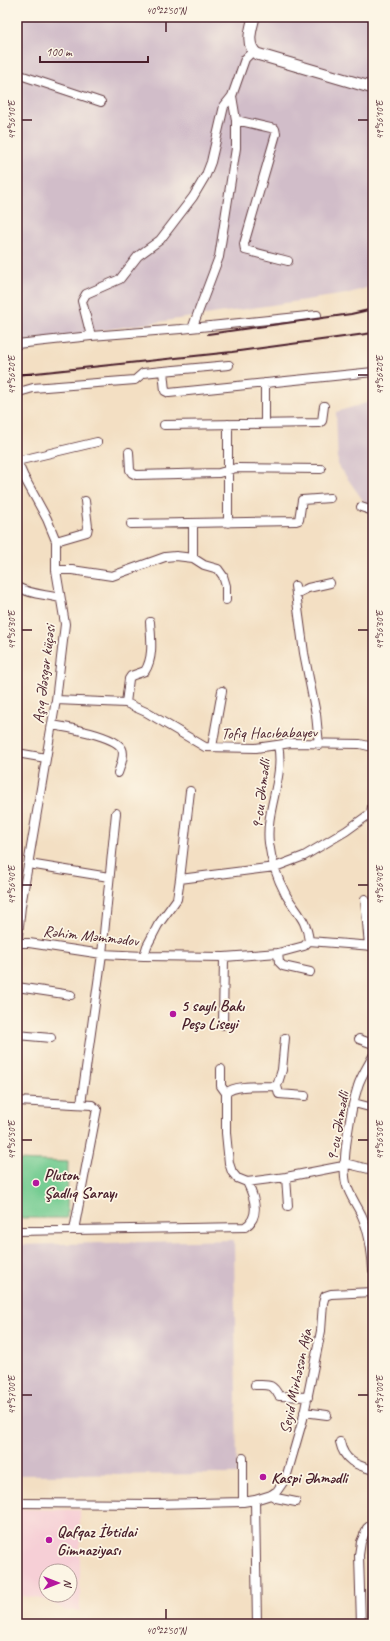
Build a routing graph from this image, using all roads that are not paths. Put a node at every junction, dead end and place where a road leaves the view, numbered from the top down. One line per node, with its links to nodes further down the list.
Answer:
1 (254, 17): 2 (street)
2 (253, 51): 4 (street); 5 (street)
3 (17, 74): 6 (street)
4 (373, 88)
5 (232, 96): 7 (street); 11 (street)
6 (101, 102)
7 (236, 120): 8 (street); 10 (street)
8 (288, 261)
9 (317, 315): 10 (street)
10 (194, 326): 11 (street)
11 (91, 336): 12 (street)
12 (17, 344)
13 (229, 365): 14 (street)
14 (163, 371): 16 (street); 17 (street)
15 (373, 372): 16 (street)
16 (264, 383): 20 (street)
17 (18, 394)
18 (324, 406): 20 (street)
19 (228, 424): 20 (street); 21 (street); 26 (street)
20 (264, 424)
21 (164, 425)
22 (97, 442): 24 (street)
23 (130, 452): 26 (street)
24 (17, 461): 34 (street, Aşıq Ələsgər küçəsi)
25 (321, 469): 26 (street)
26 (228, 470): 31 (street)
27 (330, 498): 31 (street)
28 (85, 500): 34 (street)
29 (361, 507): 30 (street)
30 (373, 511)
31 (228, 523): 33 (street)
32 (131, 524): 33 (street)
33 (193, 524): 35 (street)
34 (56, 541): 36 (street, Aşıq Ələsgər küçəsi)
35 (192, 558): 36 (street); 40 (street)
36 (56, 570): 39 (street, Aşıq Ələsgər küçəsi)
37 (330, 583): 46 (street)
38 (17, 586): 39 (street)
39 (60, 598): 43 (street, Aşıq Ələsgər küçəsi)
40 (226, 600)
41 (150, 622): 44 (street)
42 (222, 691): 48 (street)
43 (56, 700): 44 (street, Tofiq Hacıbabayev); 45 (street, Aşıq Ələsgər küçəsi)
44 (126, 703): 48 (street, Tofiq Hacıbabayev)
45 (52, 725): 51 (street, Aşıq Ələsgər küçəsi); 52 (street)
46 (319, 744): 47 (street, Tofiq Hacıbabayev); 49 (street, Tofiq Hacıbabayev)
47 (278, 746): 48 (street, Tofiq Hacıbabayev); 58 (street, 9-cu Əhmədli)
48 (212, 747)
49 (373, 747)
50 (17, 754): 51 (street)
51 (46, 758): 57 (street, Aşıq Ələsgər küçəsi)
52 (118, 773)
53 (190, 791): 60 (street, Rəhim Məmmədov)
54 (373, 801): 56 (street)
55 (116, 813): 59 (street)
56 (372, 814): 58 (street)
57 (29, 864): 59 (street); 62 (street, Aşıq Ələsgər küçəsi)
58 (275, 866): 60 (street); 63 (street, 9-cu Əhmədli)
59 (109, 877): 67 (street)
60 (180, 879): 68 (street, Rəhim Məmmədov)
61 (365, 899): 65 (street)
62 (19, 905): 64 (street, Aşıq Ələsgər küçəsi)
63 (309, 941): 65 (street); 66 (street)
64 (17, 944): 67 (street, Rəhim Məmmədov)
65 (371, 946)
66 (278, 952): 69 (street); 70 (street)
67 (102, 954): 68 (street, Rəhim Məmmədov); 86 (street)
68 (144, 956): 69 (street)
69 (224, 957): 73 (street)
70 (310, 972)
71 (17, 987): 72 (street)
72 (71, 995)
73 (223, 1025)
74 (17, 1035): 75 (street)
75 (51, 1038)
76 (285, 1038): 81 (street)
77 (359, 1038): 78 (street)
78 (373, 1044)
79 (373, 1056): 85 (street, 9-cu Əhmədli)
80 (221, 1069): 82 (street)
81 (276, 1086): 82 (street); 83 (street)
82 (226, 1093): 91 (street)
83 (305, 1096)
84 (17, 1101): 86 (street)
85 (354, 1103): 87 (street); 88 (street, 9-cu Əhmədli)
86 (81, 1104): 93 (street)
87 (373, 1108)
88 (344, 1165): 89 (street); 90 (street); 95 (street, 9-cu Əhmədli)
89 (373, 1170)
90 (286, 1177): 91 (street); 92 (street)
91 (247, 1182): 93 (street)
92 (288, 1206)
93 (74, 1230): 94 (street)
94 (17, 1232)
95 (373, 1270)
96 (373, 1292): 98 (street, Seyid Mirhəsən Ağa)
97 (255, 1385): 98 (street)
98 (308, 1397): 99 (street, Seyid Mirhəsən Ağa)
99 (304, 1412): 100 (street); 104 (street, Seyid Mirhəsən Ağa)
100 (327, 1415)
101 (340, 1442): 103 (street)
102 (243, 1458): 106 (street)
103 (373, 1470)
104 (271, 1495): 105 (street, Seyid Mirhəsən Ağa); 107 (street)
105 (255, 1500): 106 (street, Seyid Mirhəsən Ağa); 110 (street)
106 (242, 1502): 108 (street, Seyid Mirhəsən Ağa)
107 (296, 1502)
108 (17, 1503)
109 (373, 1523): 111 (street)
110 (257, 1624)
111 (361, 1624)

